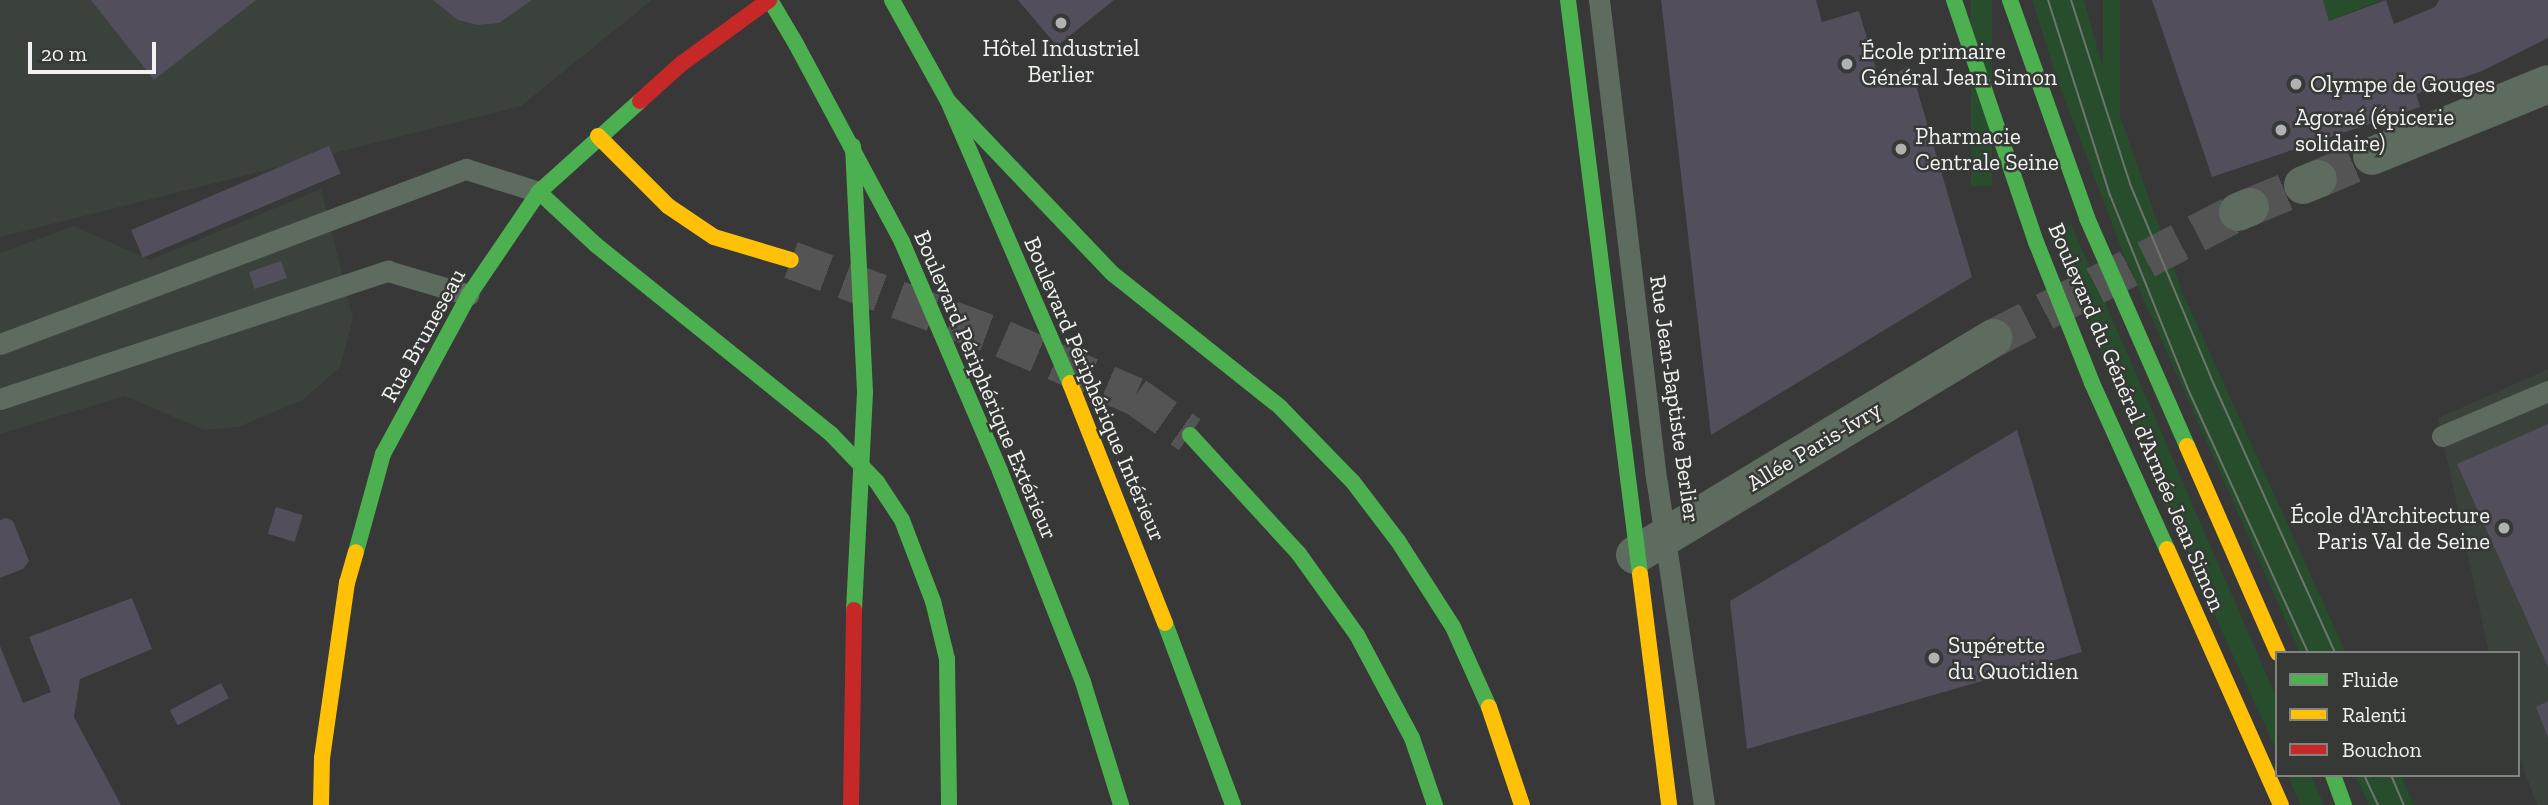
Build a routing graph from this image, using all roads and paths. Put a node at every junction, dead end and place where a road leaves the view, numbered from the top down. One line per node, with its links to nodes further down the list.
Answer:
1 (769, 0): 9 (main road, Rue Bruneseau); 10 (main road, Boulevard Périphérique Extérieur, bridge)
2 (892, 0): 8 (main road, Boulevard Périphérique Intérieur)
3 (1567, 0): 22 (main road)
4 (1599, 0): 21 (lane, Rue Jean-Baptiste Berlier)
5 (1954, 0): 34 (main road, Boulevard du Général d'Armée Jean Simon)
6 (2010, 0): 23 (main road, Boulevard du Général d'Armée Jean Simon)
7 (2548, 84): 11 (street)
8 (948, 101): 29 (main road, Boulevard Périphérique Intérieur); 31 (main road)
9 (598, 136): 12 (main road, Rue Bruneseau); 13 (main road)
10 (853, 144): 26 (main road, bridge); 28 (main road, Boulevard Périphérique Extérieur, bridge)
11 (2372, 156)
12 (539, 192): 14 (main road, Rue Bruneseau); 16 (lane); 27 (main road)
13 (791, 260)
14 (469, 295): 18 (lane); 25 (main road, Rue Bruneseau)
15 (1994, 338): 21 (street, Allée Paris-Ivry)
16 (0, 344)
17 (2548, 391): 20 (lane)
18 (0, 399)
19 (1190, 435): 30 (main road)
20 (2442, 436)
21 (1667, 535): 22 (street, Allée Paris-Ivry); 33 (lane, Rue Jean-Baptiste Berlier)
22 (1635, 555): 32 (main road)
23 (2277, 651)
24 (2334, 777): 35 (main road)
25 (321, 805)
26 (851, 805)
27 (949, 805)
28 (1121, 805)
29 (1233, 805)
30 (1435, 805)
31 (1522, 805)
32 (1669, 805)
33 (1704, 805)
34 (2281, 805)
35 (2344, 805)

